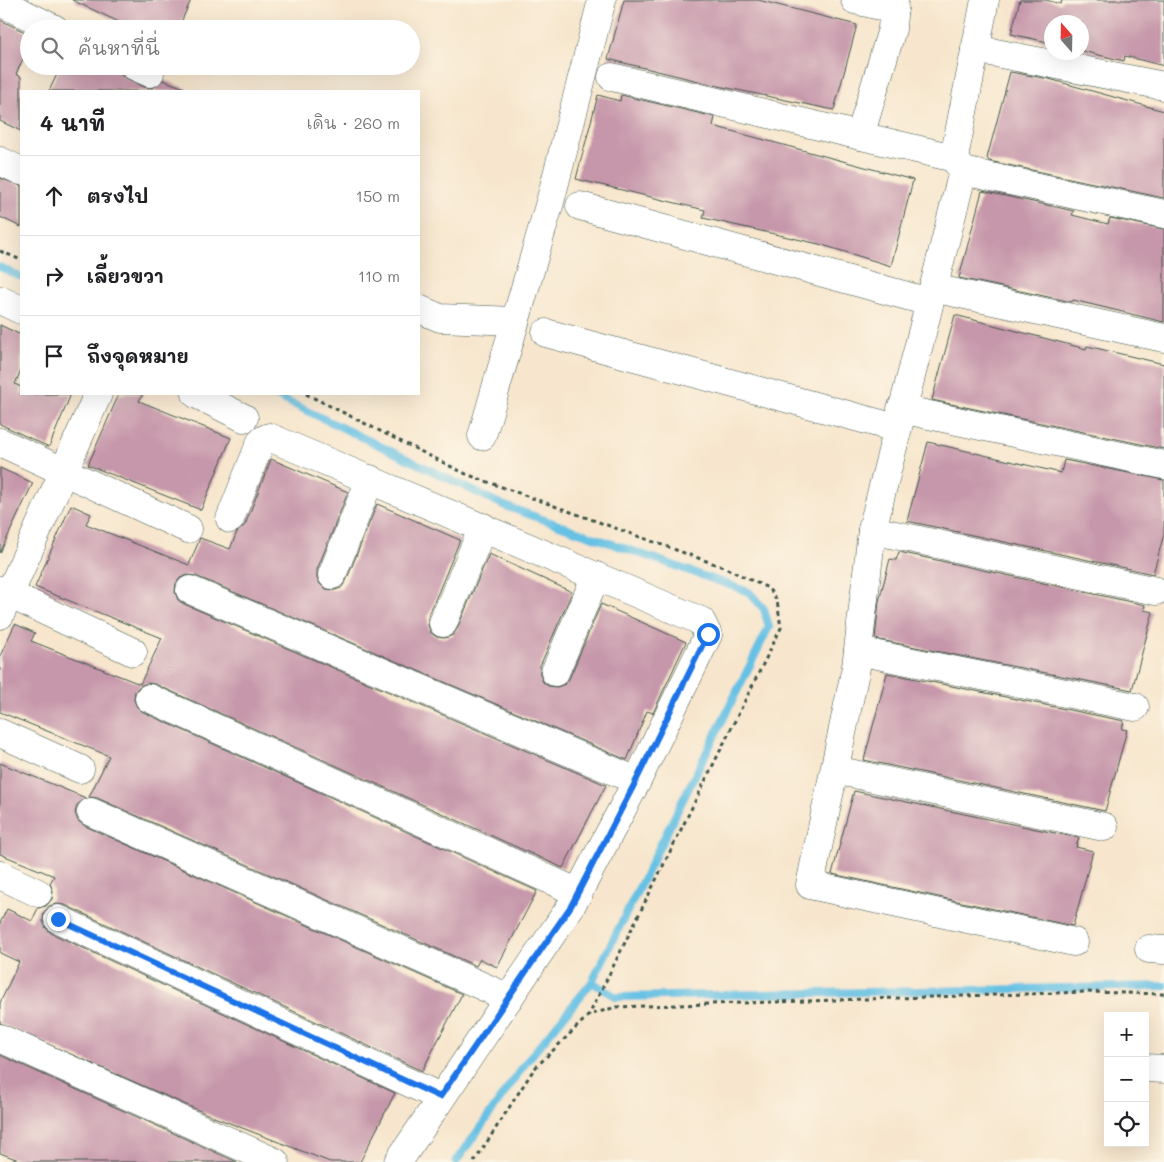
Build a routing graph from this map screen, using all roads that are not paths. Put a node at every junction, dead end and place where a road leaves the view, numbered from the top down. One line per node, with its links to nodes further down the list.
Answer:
1 (602, 0): 20 (street)
2 (855, 0): 5 (street)
3 (985, 0): 7 (street)
4 (0, 2): 6 (street)
5 (894, 4): 10 (street)
6 (37, 20)
7 (975, 49): 9 (street); 12 (street)
8 (612, 77): 10 (street)
9 (1164, 86)
10 (860, 136): 12 (street)
11 (0, 161): 13 (street)
12 (958, 164): 15 (street); 16 (street)
13 (20, 171)
14 (580, 206): 16 (street)
15 (1164, 214)
16 (931, 295): 22 (street); 26 (street)
17 (0, 300): 19 (street)
18 (420, 309): 20 (street)
19 (20, 310)
20 (515, 321): 27 (street)
21 (546, 333): 26 (street)
22 (1164, 338)
23 (98, 395): 30 (street)
24 (198, 395): 25 (street)
25 (244, 418)
26 (899, 419): 29 (street); 35 (street)
27 (482, 436)
28 (0, 442): 30 (street)
29 (1164, 465)
30 (64, 472): 34 (street); 40 (street)
31 (370, 479): 32 (street); 33 (street); 36 (street)
32 (230, 519)
33 (483, 527): 37 (street); 41 (street)
34 (188, 529)
35 (872, 530): 39 (street); 42 (street)
36 (332, 576)
37 (596, 576): 44 (street); 50 (street)
38 (190, 590): 50 (street)
39 (1156, 591)
40 (3, 600): 43 (street)
41 (443, 623)
42 (858, 651): 46 (street); 49 (street)
43 (133, 652)
44 (555, 672)
45 (149, 698): 55 (street)
46 (1135, 707)
47 (0, 733): 48 (street)
48 (80, 769)
49 (835, 770): 52 (street); 57 (street)
50 (636, 781): 55 (street)
51 (91, 812): 58 (street)
52 (1104, 828)
53 (0, 875): 54 (street)
54 (38, 893)
55 (579, 893): 58 (street)
56 (58, 919): 62 (street)
57 (1074, 942)
58 (509, 998): 62 (street)
59 (0, 1038): 63 (street)
60 (1149, 1068): 61 (street)
61 (1164, 1069)
62 (440, 1097): 64 (street)
63 (275, 1162)
64 (398, 1162)

